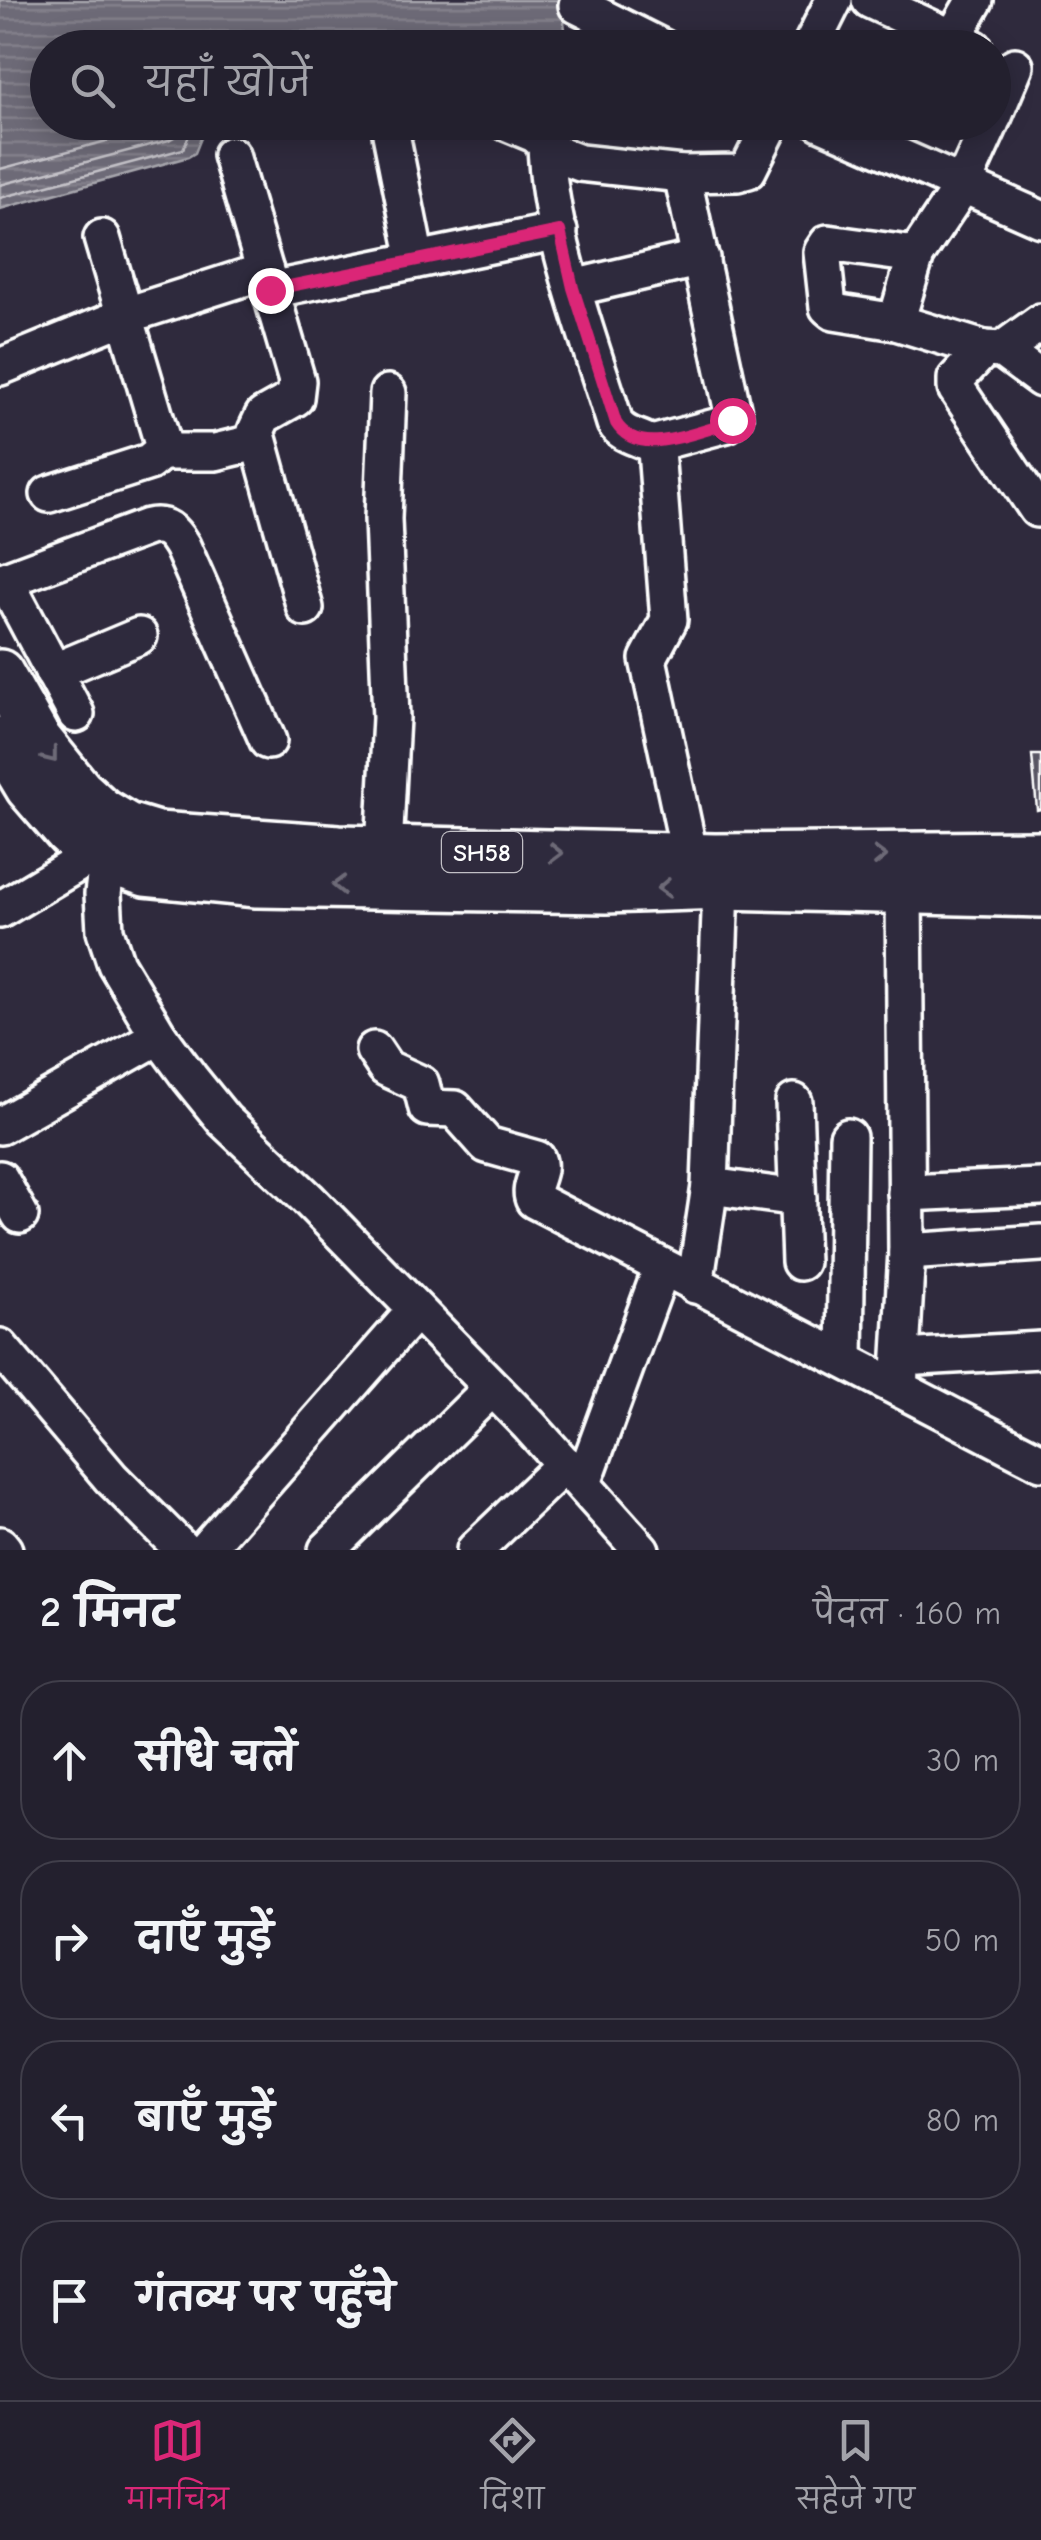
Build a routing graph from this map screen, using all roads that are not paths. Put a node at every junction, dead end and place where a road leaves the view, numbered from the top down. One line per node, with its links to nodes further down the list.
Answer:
1 (834, 0): 6 (street)
2 (870, 0): 7 (street)
3 (975, 0): 8 (street)
4 (577, 5): 5 (street)
5 (627, 30)
6 (819, 30)
7 (936, 30)
8 (967, 30)
9 (393, 140): 23 (street)
10 (543, 140): 14 (street)
11 (763, 140): 16 (street)
12 (860, 140): 17 (street)
13 (983, 140): 17 (street)
14 (546, 142): 16 (street); 19 (street)
15 (232, 154): 24 (street)
16 (682, 174): 22 (street)
17 (962, 186): 18 (street); 21 (street)
18 (1041, 219)
19 (560, 231): 23 (street); 25 (street)
20 (102, 238): 26 (street)
21 (916, 254): 27 (street); 27 (street)
22 (701, 258): 25 (street); 34 (street)
23 (416, 260): 24 (street)
24 (268, 280): 26 (street); 33 (street)
25 (573, 288): 34 (street)
26 (127, 315): 30 (street); 35 (street)
27 (896, 322): 29 (street)
28 (1041, 322): 29 (street)
29 (993, 350): 31 (street); 37 (street)
30 (3, 358)
31 (1041, 379)
32 (388, 393): 46 (street)
33 (256, 442): 35 (street); 39 (street)
34 (652, 444): 50 (street)
35 (160, 452): 36 (street)
36 (50, 494)
37 (1038, 509)
38 (2, 580): 41 (street); 45 (street)
39 (305, 608)
40 (139, 636): 41 (street)
41 (54, 672): 43 (street)
42 (0, 673): 46 (main road, SH58, one-way to 46)
43 (76, 714)
44 (0, 740): 48 (main road, SH58)
45 (268, 741)
46 (384, 849): 49 (main road, SH58)
47 (1041, 854): 50 (main road, SH58, one-way to 47)
48 (100, 858): 49 (main road, SH58, one-way to 48); 53 (street); 54 (street)
49 (471, 870): 50 (main road, SH58)
50 (706, 872): 51 (main road, SH58); 60 (street)
51 (904, 891): 52 (main road, SH58); 62 (street)
52 (1041, 894)
53 (0, 910)
54 (159, 1036): 57 (street); 70 (street)
55 (374, 1050): 68 (street)
56 (794, 1102): 63 (street)
57 (0, 1126)
58 (848, 1137): 73 (street)
59 (0, 1179): 64 (street)
60 (710, 1186): 63 (street); 69 (street)
61 (1041, 1187): 62 (street)
62 (906, 1193): 66 (street)
63 (798, 1198): 67 (street)
64 (20, 1215)
65 (1041, 1243): 66 (street)
66 (907, 1252): 74 (street)
67 (800, 1262)
68 (662, 1267): 69 (street); 77 (street)
69 (696, 1285): 73 (street)
70 (416, 1310): 75 (street); 80 (street)
71 (0, 1346): 79 (street)
72 (1041, 1350): 74 (street)
73 (846, 1360): 74 (street)
74 (900, 1373): 76 (street)
75 (492, 1388): 77 (street); 81 (street)
76 (1041, 1462)
77 (574, 1474): 78 (street); 82 (street)
78 (633, 1547)
79 (183, 1550)
80 (205, 1550)
81 (327, 1550)
82 (475, 1550)

